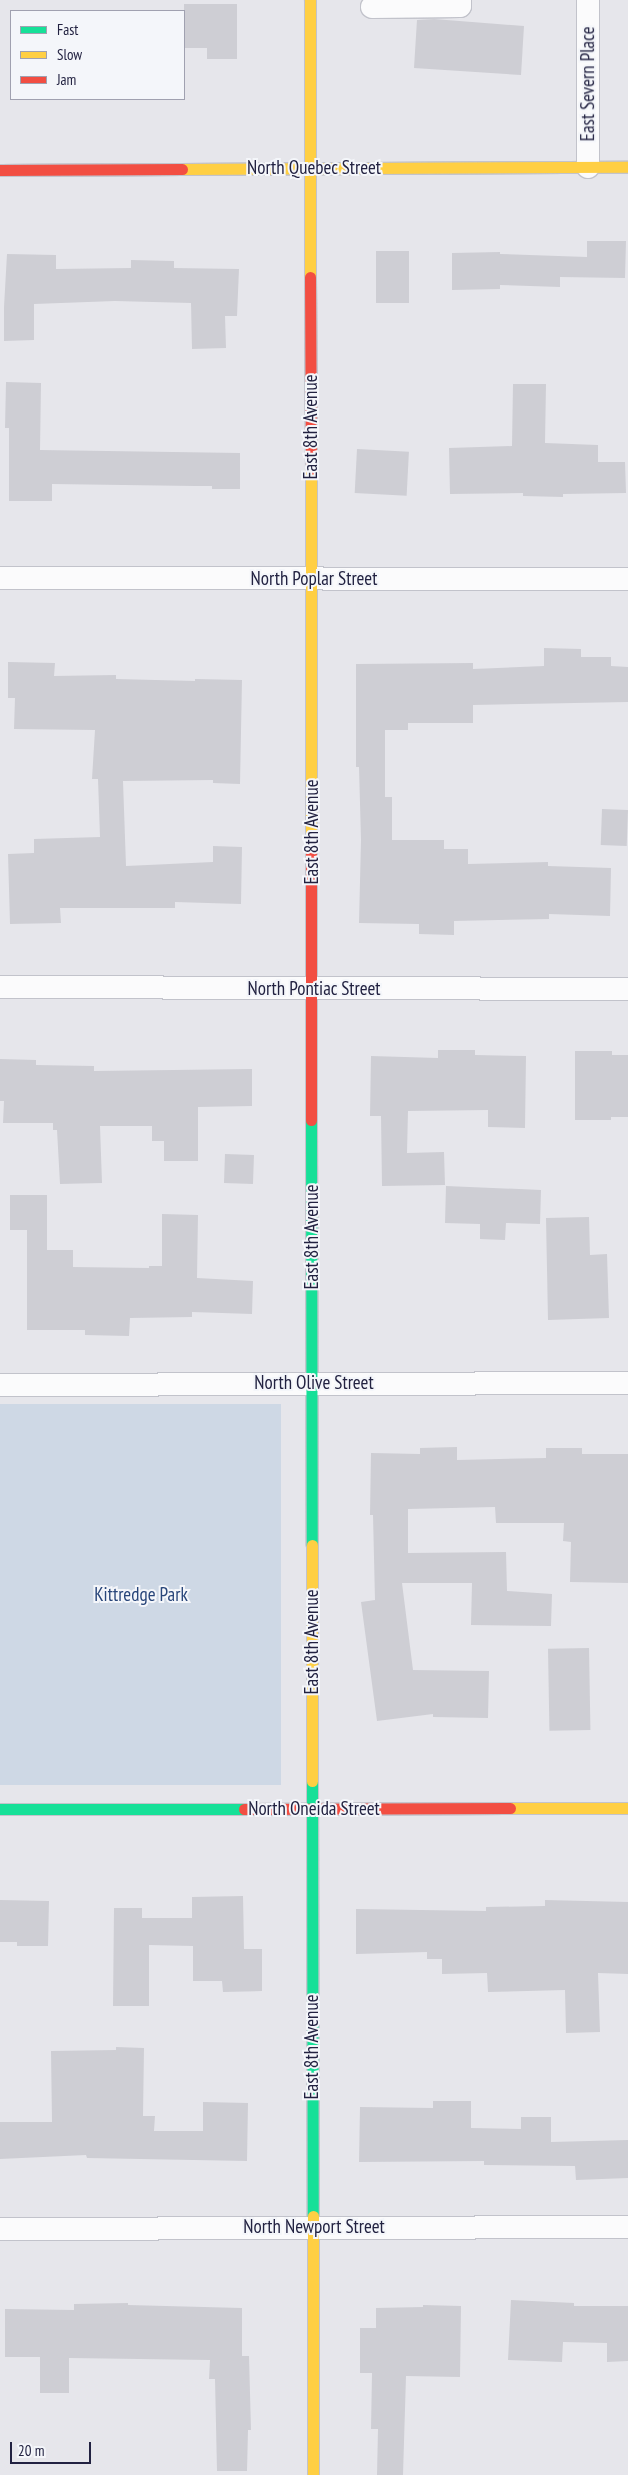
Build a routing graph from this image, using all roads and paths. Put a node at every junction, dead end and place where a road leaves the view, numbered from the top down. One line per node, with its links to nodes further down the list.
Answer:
1 (310, 0): 7 (street, East 8th Avenue)
2 (460, 0): 4 (street)
3 (588, 0): 5 (street, East Severn Place)
4 (372, 7)
5 (588, 167): 6 (street, North Quebec Street); 7 (street, North Quebec Street)
6 (628, 167)
7 (309, 168): 8 (street, North Quebec Street); 10 (street, East 8th Avenue)
8 (0, 170)
9 (0, 578): 10 (street, North Poplar Street)
10 (312, 579): 11 (street, North Poplar Street); 13 (street, East 8th Avenue)
11 (628, 579)
12 (0, 986): 13 (street, North Pontiac Street)
13 (312, 989): 14 (street, North Pontiac Street); 16 (street, East 8th Avenue)
14 (628, 989)
15 (628, 1382): 16 (street, North Olive Street)
16 (313, 1383): 17 (street, North Olive Street); 20 (street, East 8th Avenue)
17 (0, 1385)
18 (628, 1808): 20 (street, North Oneida Street)
19 (0, 1809): 20 (street, North Oneida Street)
20 (312, 1809): 21 (street, East 8th Avenue)
21 (313, 2227): 22 (street, North Newport Street); 23 (street, North Newport Street); 24 (street, East 8th Avenue)
22 (628, 2227)
23 (0, 2228)
24 (313, 2475)

